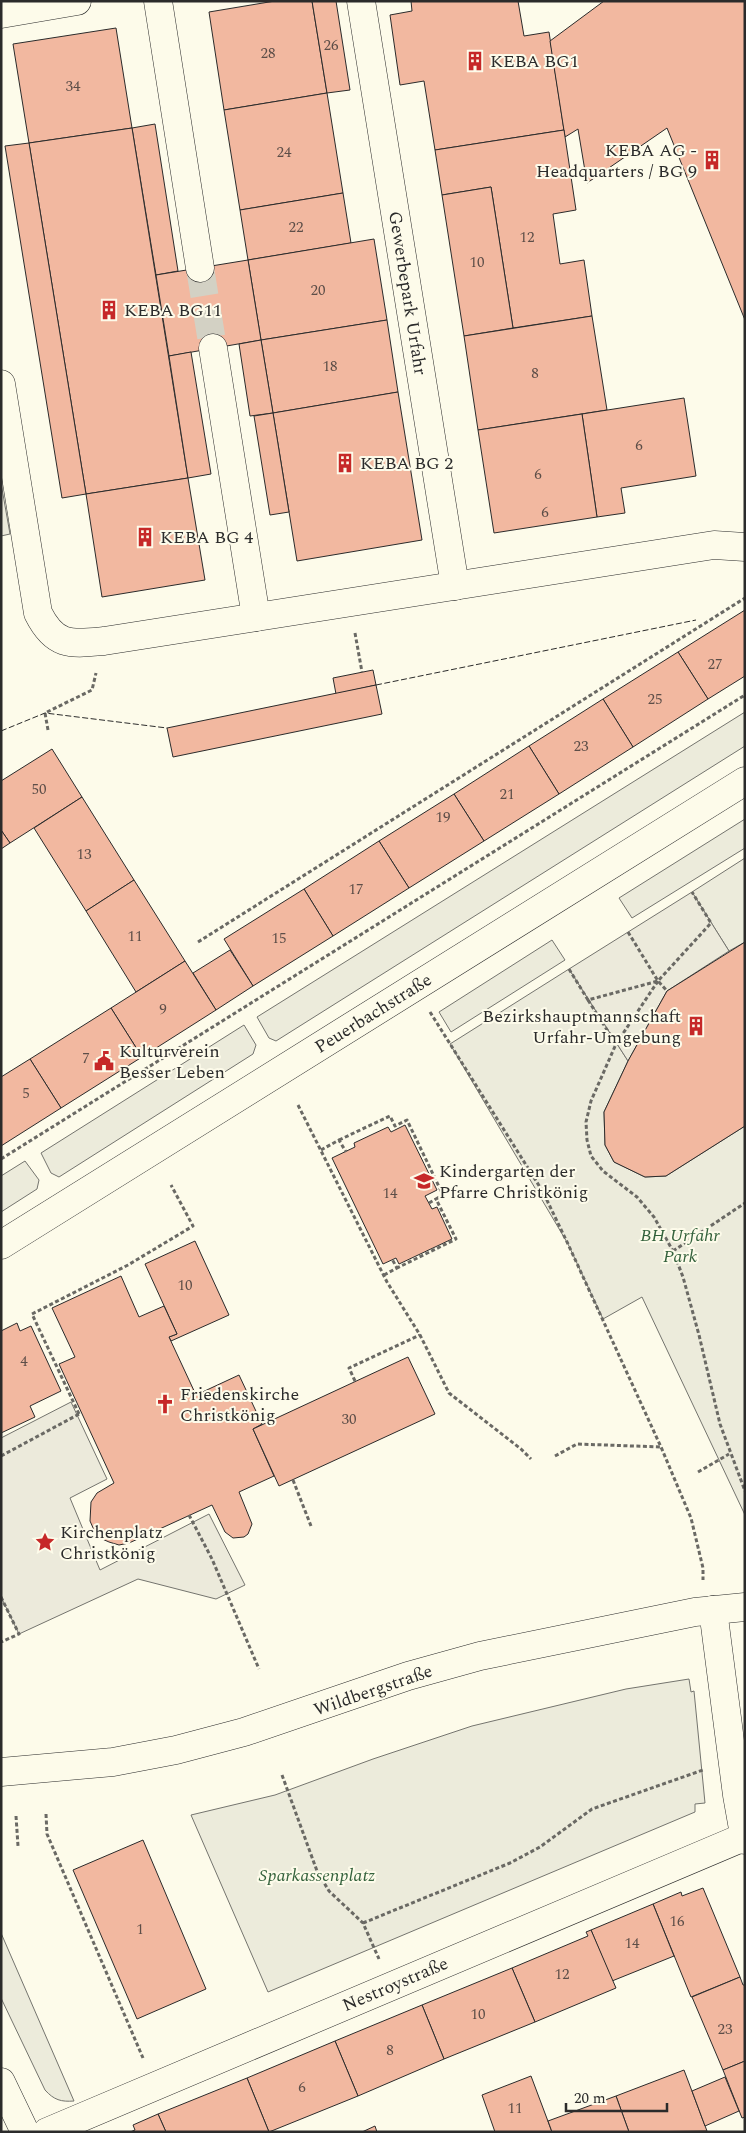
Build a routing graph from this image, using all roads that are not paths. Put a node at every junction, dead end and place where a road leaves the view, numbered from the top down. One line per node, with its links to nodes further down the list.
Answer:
1 (77, 1): 4 (street)
2 (158, 1): 5 (street)
3 (361, 1): 9 (street, Gewerbepark Urfahr)
4 (1, 14)
5 (200, 268)
6 (213, 348): 10 (street)
7 (1, 384): 10 (street)
8 (745, 547): 9 (street)
9 (455, 586): 10 (street)
10 (256, 617)
11 (745, 781): 12 (street, Peuerbachstraße)
12 (1, 1245)
13 (745, 1607): 14 (street, Wildbergstraße)
14 (713, 1610): 15 (street, Wildbergstraße); 16 (street)
15 (1, 1772)
16 (744, 1838): 19 (street, Nestroystraße)
17 (1, 2082): 18 (street)
18 (24, 2132)
19 (47, 2132)

